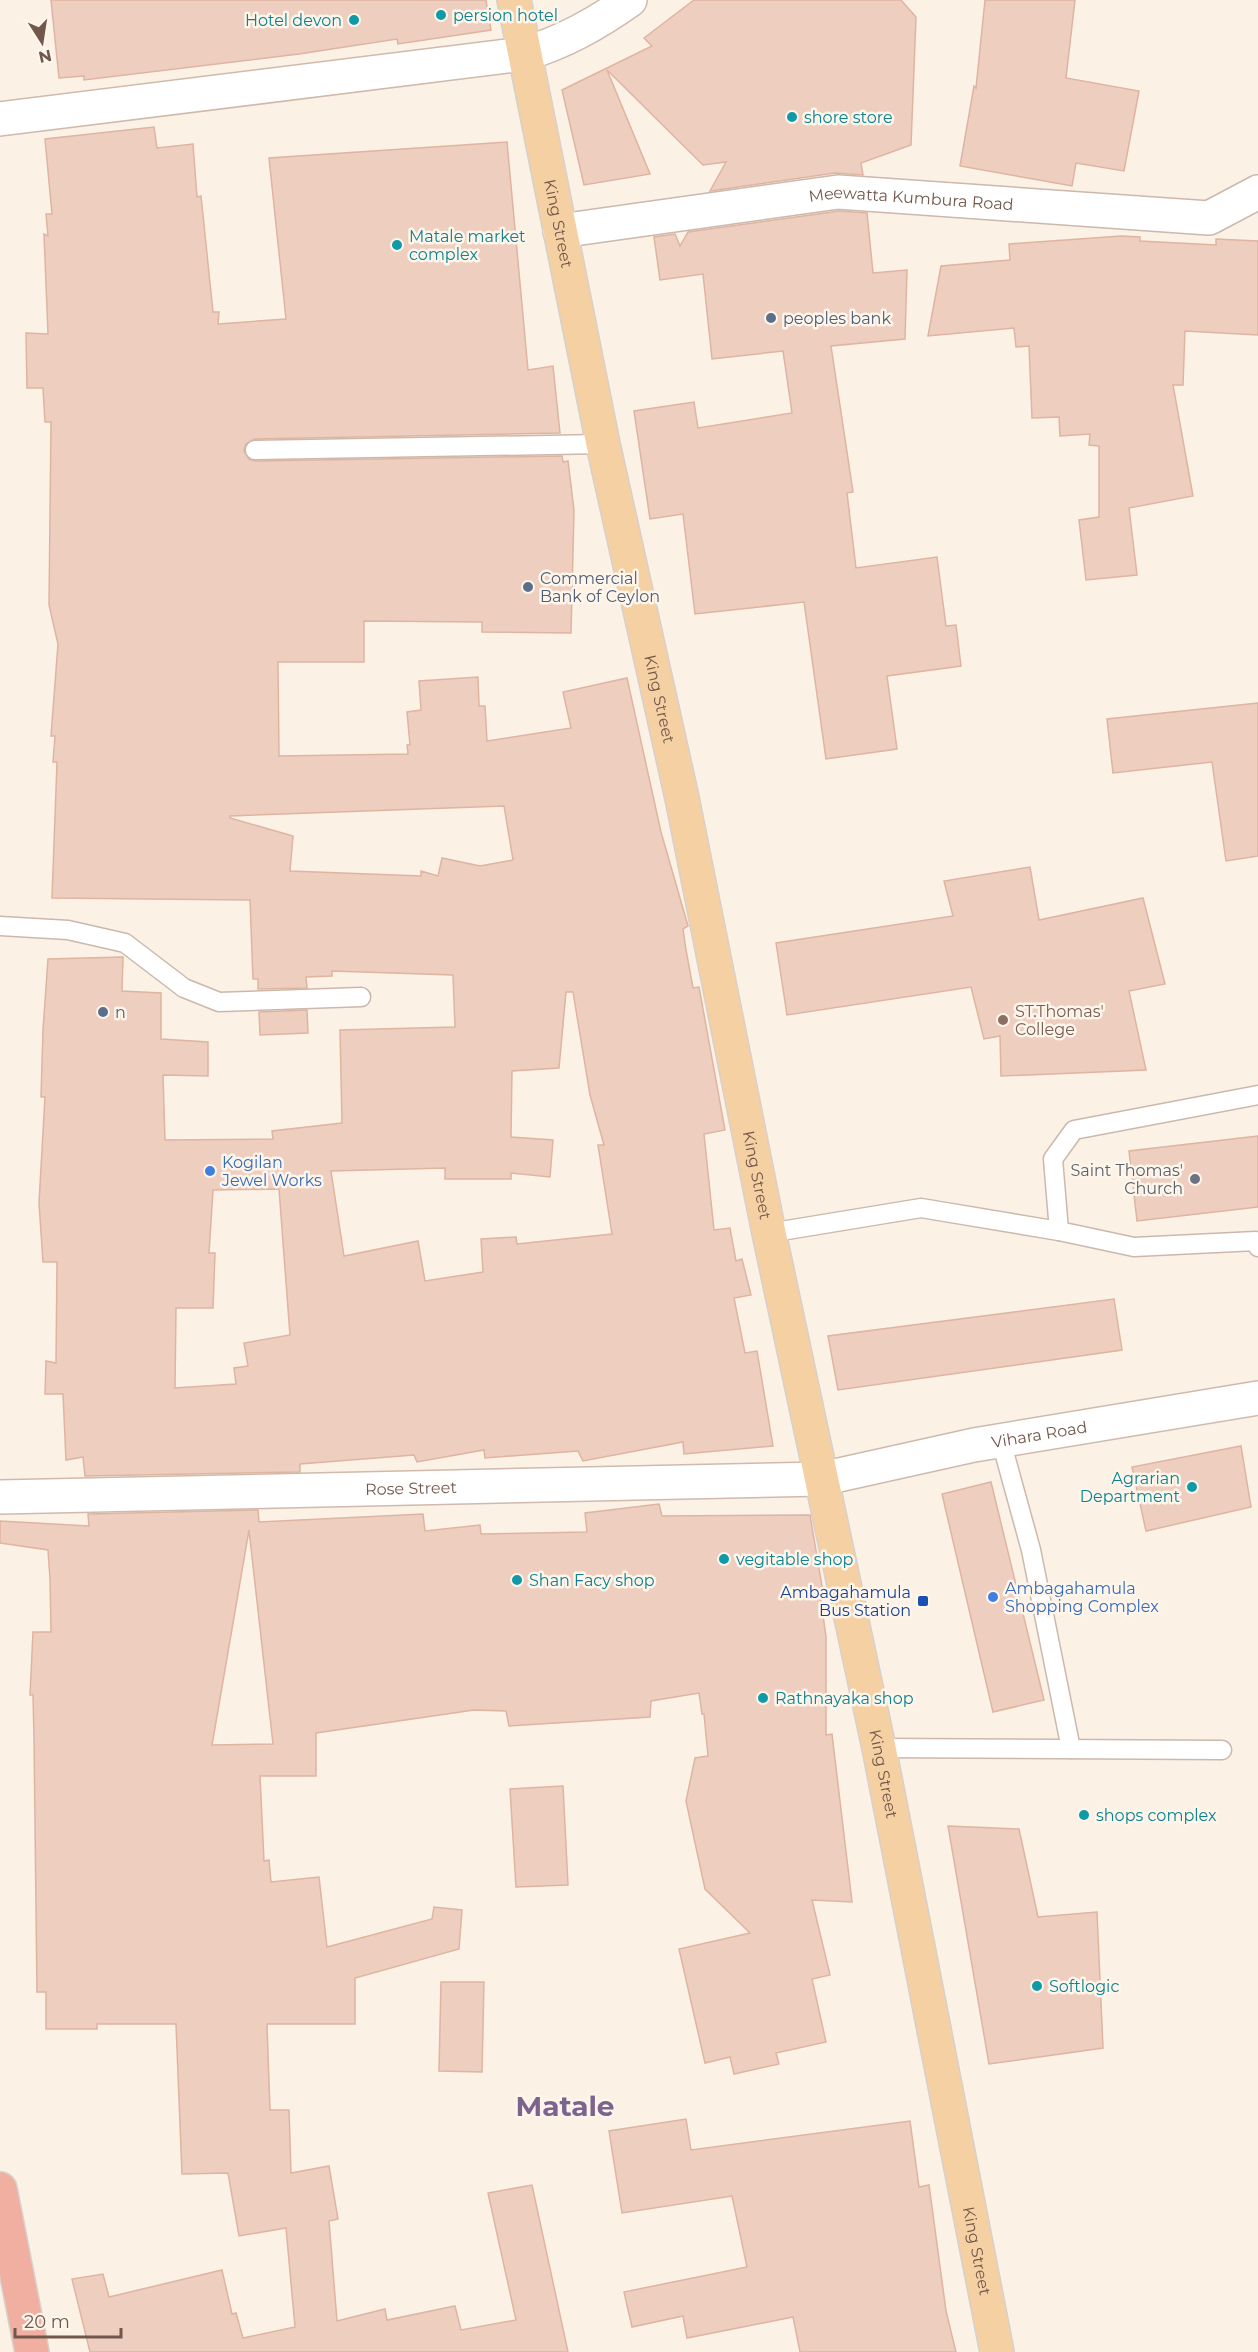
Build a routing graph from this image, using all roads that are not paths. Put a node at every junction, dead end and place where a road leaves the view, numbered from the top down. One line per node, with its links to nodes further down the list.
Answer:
1 (514, 0): 3 (main road, King Street)
2 (630, 0): 3 (street)
3 (524, 54): 4 (street); 6 (main road, King Street)
4 (0, 119)
5 (1258, 192): 6 (street, Meewatta Kumbura Road)
6 (560, 231): 7 (main road, King Street)
7 (603, 444): 8 (lane); 13 (main road, King Street)
8 (255, 450)
9 (0, 926): 10 (lane)
10 (361, 997)
11 (1258, 1095): 12 (lane)
12 (1059, 1231): 13 (lane); 14 (lane)
13 (769, 1233): 17 (main road, King Street)
14 (1258, 1246)
15 (1258, 1398): 16 (street, Vihara Road)
16 (1000, 1441): 17 (street, Vihara Road); 20 (lane)
17 (821, 1479): 18 (street, Rose Street); 19 (main road, King Street)
18 (0, 1497)
19 (879, 1748): 20 (lane); 24 (main road, King Street)
20 (1071, 1749): 21 (lane)
21 (1222, 1750)
22 (0, 2189): 23 (highway)
23 (32, 2352)
24 (997, 2352)

